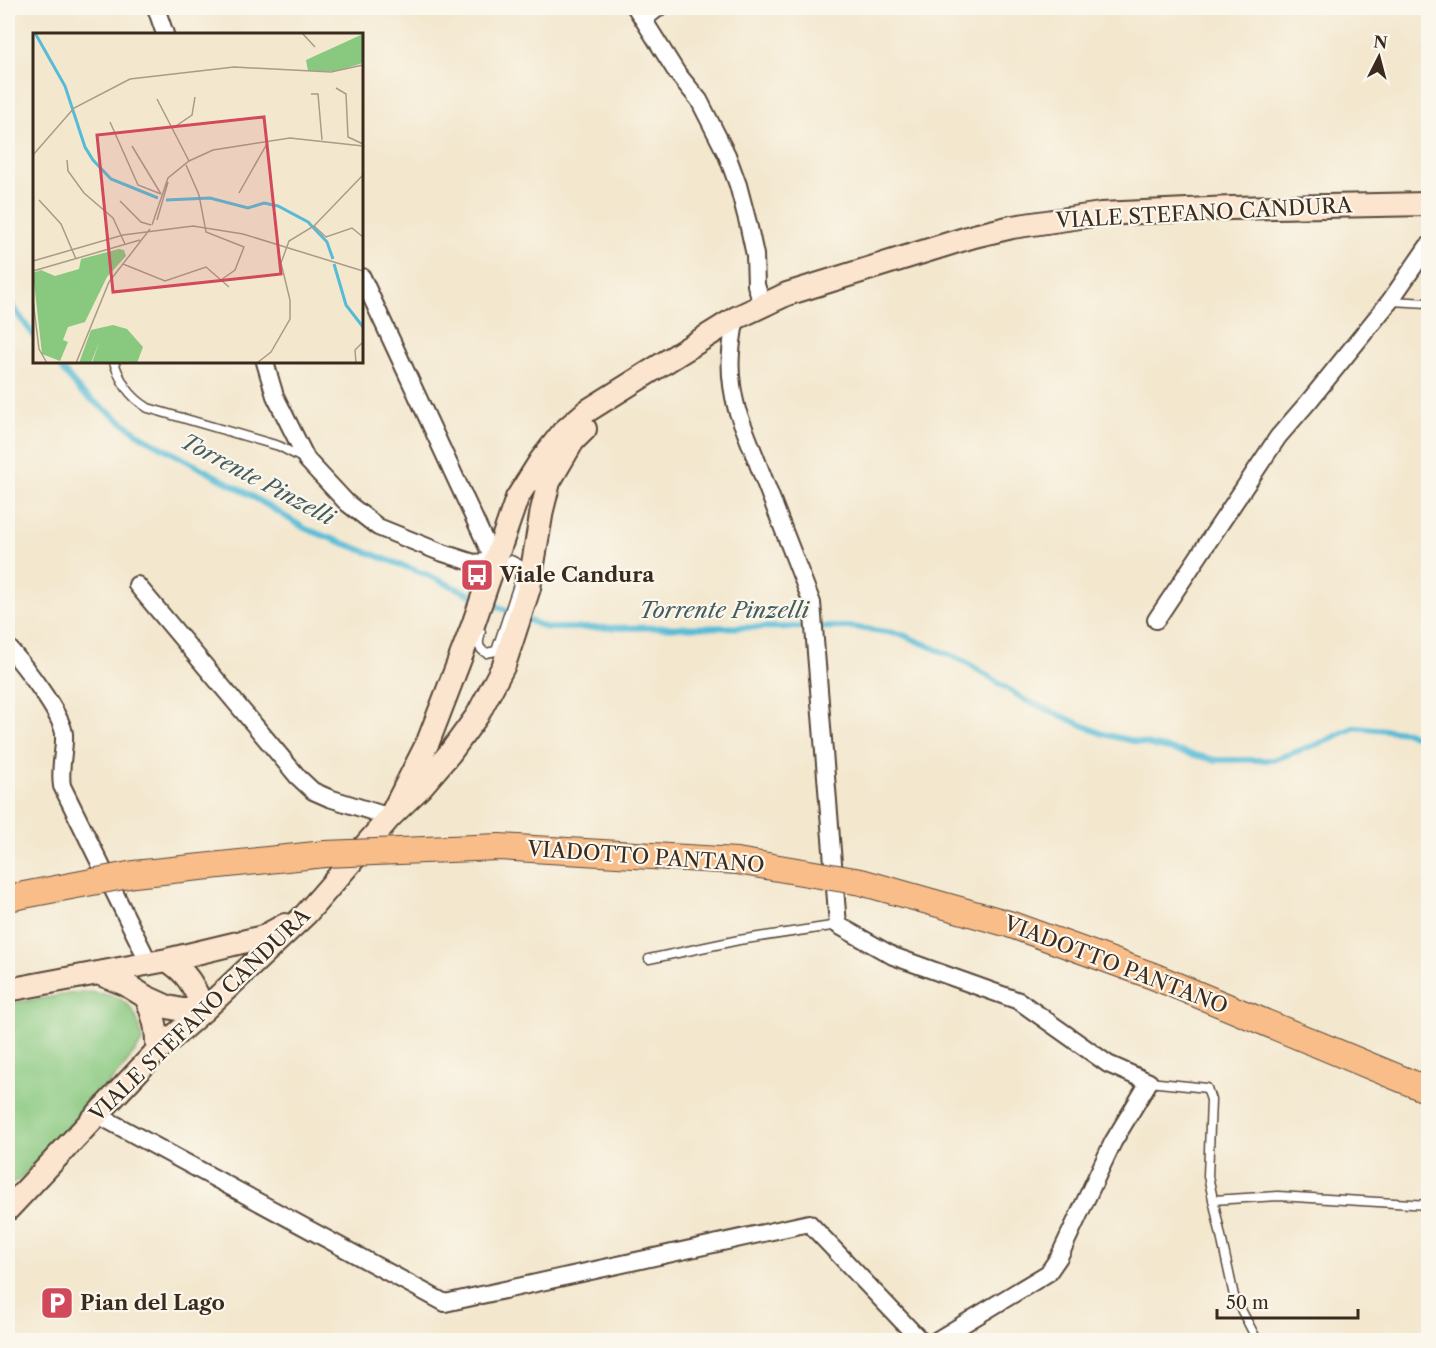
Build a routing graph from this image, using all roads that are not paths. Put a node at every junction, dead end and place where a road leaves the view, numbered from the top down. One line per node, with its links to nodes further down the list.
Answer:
1 (156, 8): 4 (street)
2 (658, 8): 3 (street)
3 (640, 13): 10 (street)
4 (165, 33)
5 (1428, 204): 10 (main road, VIALE STEFANO CANDURA)
6 (1428, 246): 8 (street)
7 (363, 280): 18 (street)
8 (1390, 301): 9 (lane); 19 (street)
9 (1428, 303)
10 (762, 304): 11 (main road, VIALE STEFANO CANDURA)
11 (736, 318): 14 (main road, VIALE STEFANO CANDURA); 25 (street)
12 (114, 363): 15 (lane)
13 (265, 363): 15 (street)
14 (620, 390): 17 (main road, VIALE STEFANO CANDURA); 18 (main road, VIALE STEFANO CANDURA)
15 (307, 460): 18 (street)
16 (137, 585): 22 (street)
17 (521, 593): 18 (lane); 20 (main road, VIALE STEFANO CANDURA)
18 (485, 599): 20 (lane); 22 (main road, VIALE STEFANO CANDURA)
19 (1156, 621)
20 (509, 631): 22 (main road, VIALE STEFANO CANDURA)
21 (8, 647): 27 (street)
22 (390, 817): 24 (main road, VIALE STEFANO CANDURA)
23 (8, 898): 34 (main road, VIADOTTO PANTANO, bridge)
24 (306, 914): 27 (main road); 31 (main road, VIALE STEFANO CANDURA)
25 (838, 926): 26 (lane); 33 (street)
26 (650, 959)
27 (158, 962): 28 (main road); 31 (main road)
28 (100, 974): 29 (main road); 30 (main road)
29 (8, 990)
30 (146, 997): 31 (main road); 32 (main road)
31 (204, 1010): 32 (main road, VIALE STEFANO CANDURA)
32 (157, 1051): 35 (main road, VIALE STEFANO CANDURA)
33 (1149, 1082): 36 (lane); 40 (street)
34 (1428, 1090)
35 (96, 1114): 38 (main road, VIALE STEFANO CANDURA); 39 (street)
36 (1213, 1200): 37 (lane); 41 (lane)
37 (1428, 1205)
38 (8, 1209)
39 (920, 1341)
40 (937, 1341)
41 (1257, 1341)

